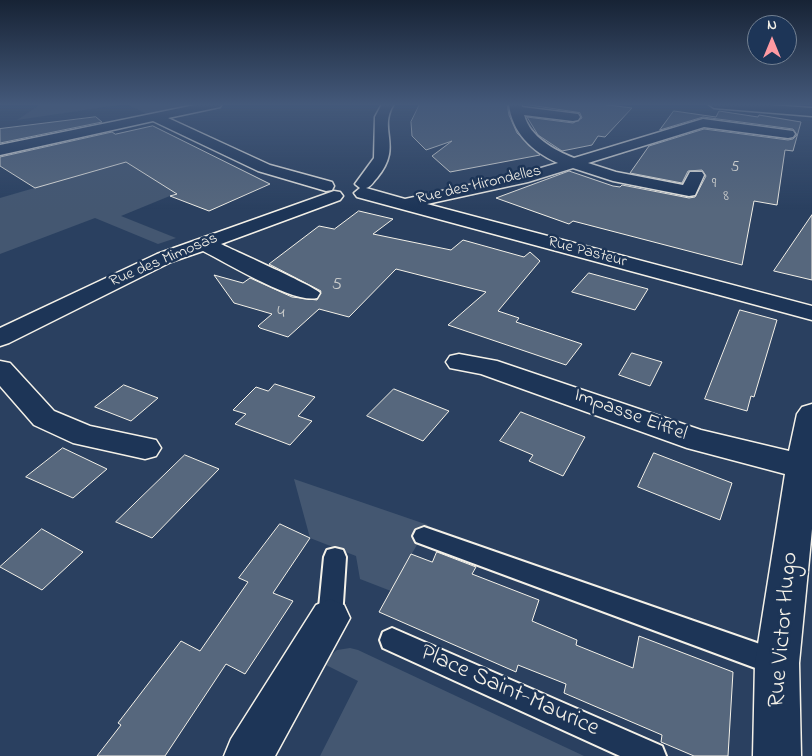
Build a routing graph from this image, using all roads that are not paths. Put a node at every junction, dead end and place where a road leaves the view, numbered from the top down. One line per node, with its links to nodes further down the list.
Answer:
1 (52, 139): 6 (street)
2 (201, 139): 9 (street, Rue Pasteur)
3 (382, 139): 9 (street)
4 (531, 139): 7 (street)
5 (648, 139): 7 (street, Rue des Hirondelles)
6 (0, 150)
7 (572, 162): 8 (street); 10 (street, Rue des Hirondelles)
8 (696, 176)
9 (346, 187): 10 (street, Rue Pasteur); 11 (street, Rue des Mimosas)
10 (402, 204): 13 (street, Rue Pasteur)
11 (204, 243): 12 (street); 14 (street, Rue des Mimosas)
12 (309, 293)
13 (812, 313)
14 (0, 338)
15 (459, 362): 19 (street, Impasse Eiffel)
16 (0, 369): 18 (street)
17 (812, 414): 19 (street, Rue Victor Hugo)
18 (145, 448)
19 (807, 468): 24 (street, Rue Victor Hugo)
20 (424, 536): 24 (lane)
21 (335, 556): 22 (lane)
22 (330, 618): 25 (street)
23 (392, 640): 26 (lane, Place Saint-Maurice)
24 (777, 663): 27 (street, Rue Victor Hugo)
25 (248, 756)
26 (652, 756)
27 (777, 756)

